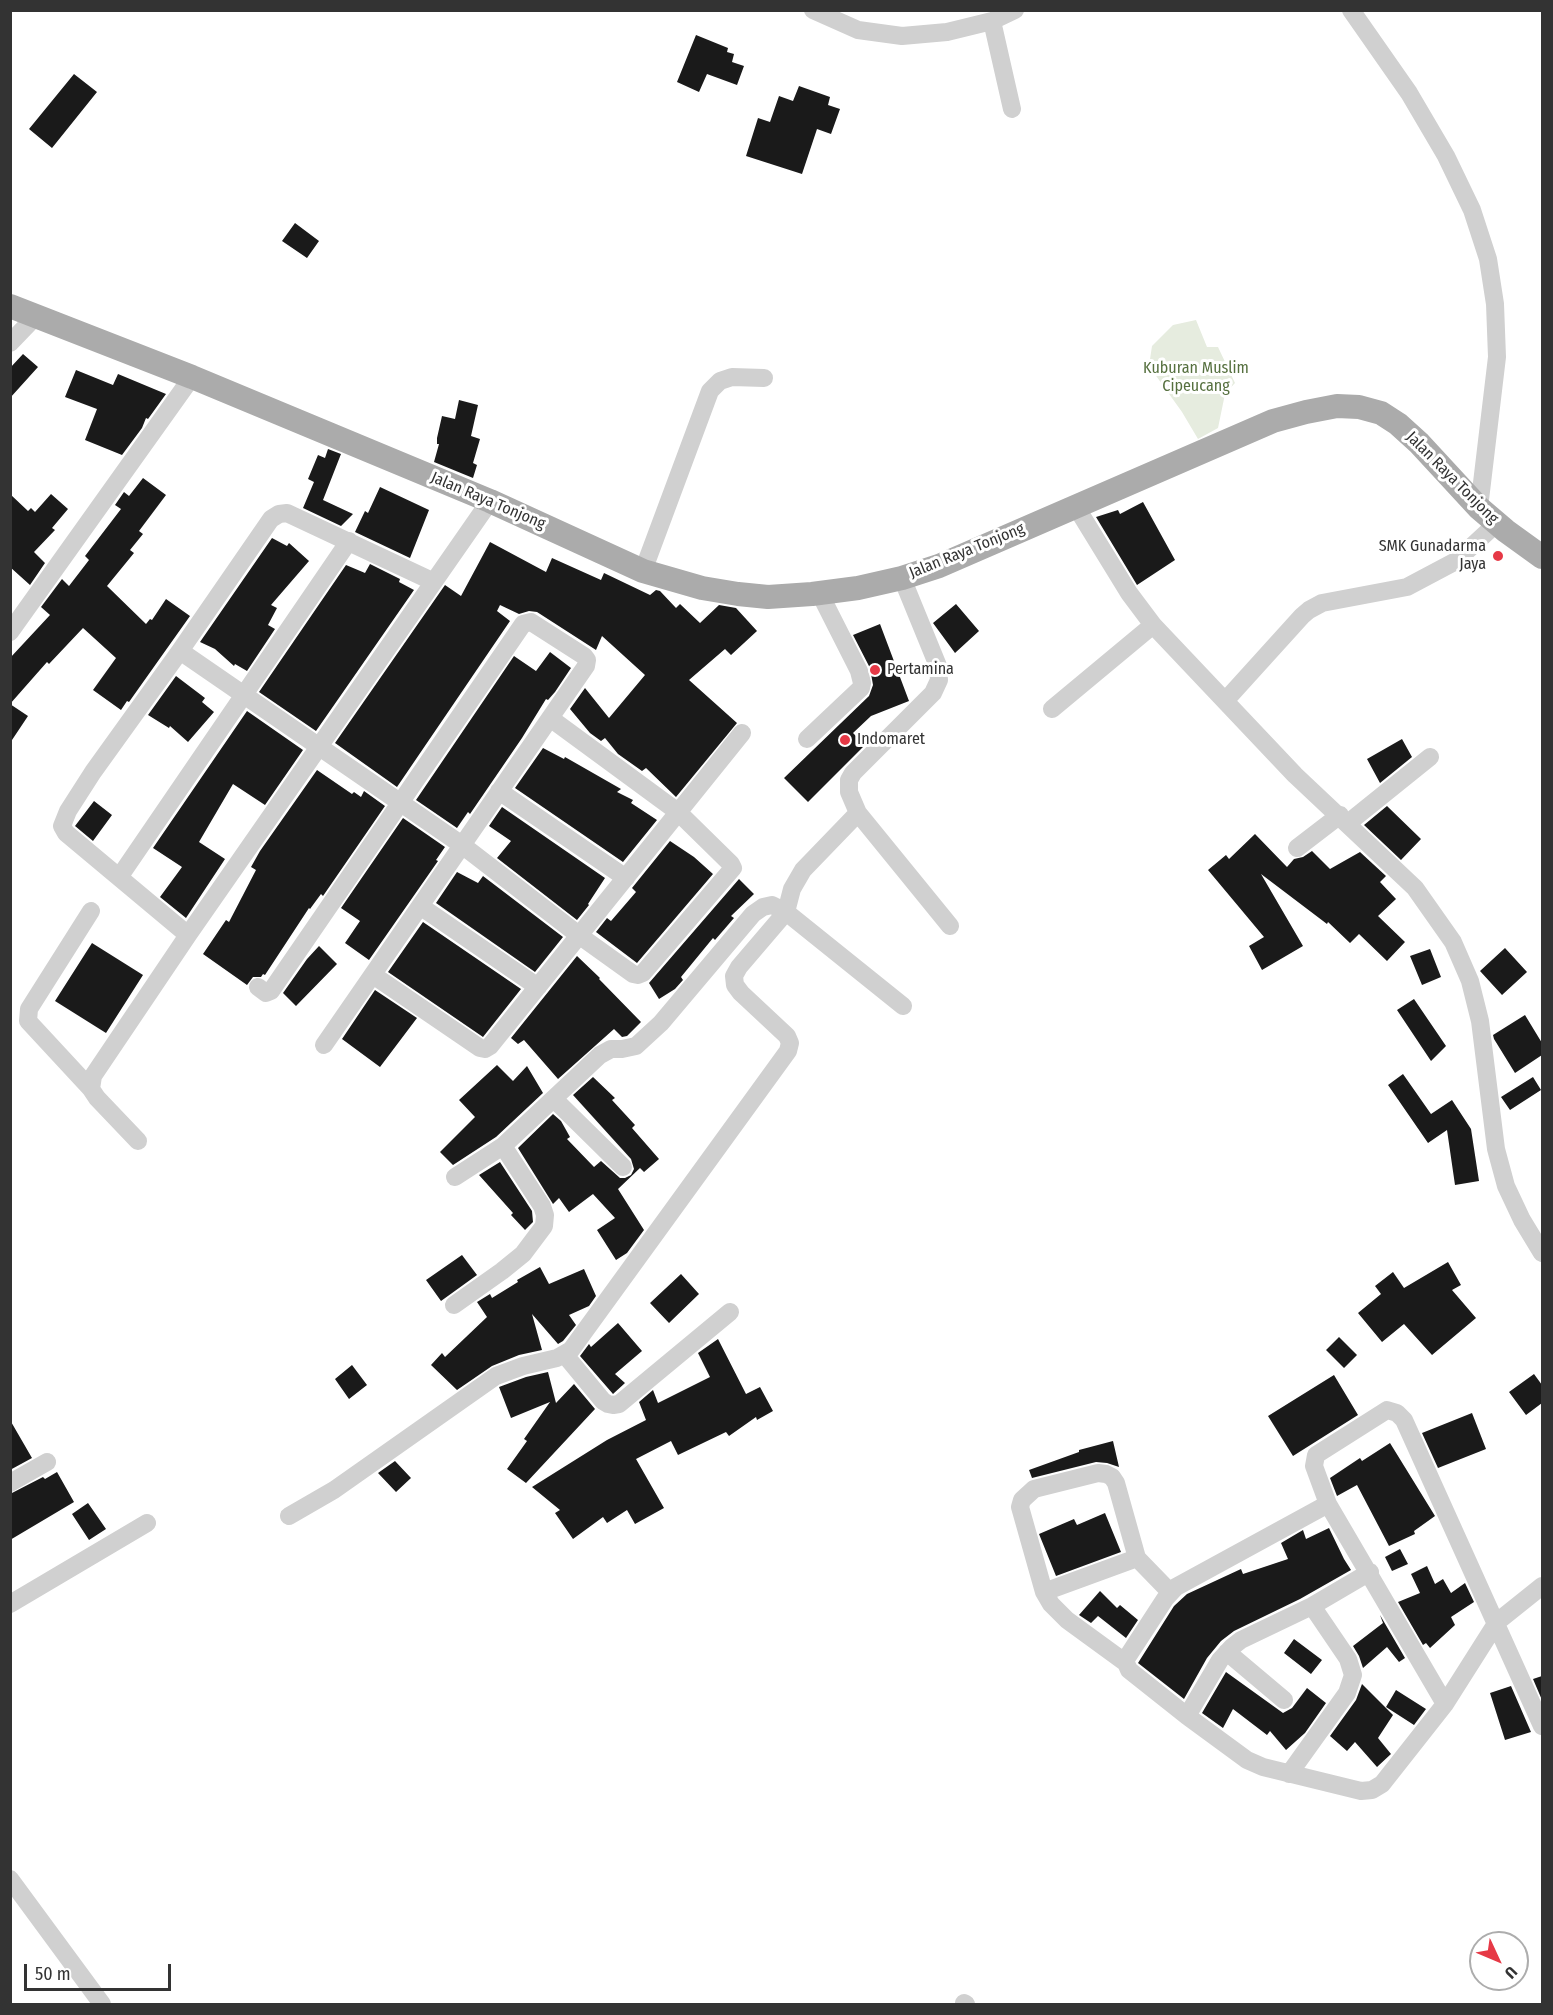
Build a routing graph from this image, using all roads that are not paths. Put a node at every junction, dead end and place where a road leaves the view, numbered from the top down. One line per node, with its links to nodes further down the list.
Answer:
1 (813, 10): 4 (street)
2 (1015, 10): 4 (street)
3 (1351, 10): 13 (street)
4 (992, 21): 5 (street)
5 (1012, 109)
6 (10, 306): 7 (main road, Jalan Raya Tonjong)
7 (35, 317): 8 (street); 9 (main road, Jalan Raya Tonjong)
8 (10, 343)
9 (192, 377): 11 (main road, Jalan Raya Tonjong); 21 (street)
10 (764, 378): 16 (street)
11 (490, 501): 16 (main road, Jalan Raya Tonjong); 18 (street)
12 (1075, 505): 13 (main road, Jalan Raya Tonjong); 17 (main road, Jalan Raya Tonjong); 20 (street)
13 (1488, 516): 15 (main road, Jalan Raya Tonjong); 24 (street)
14 (349, 541): 18 (street); 22 (street); 23 (street)
15 (1542, 557)
16 (643, 571): 19 (main road, Jalan Raya Tonjong)
17 (902, 578): 19 (main road, Jalan Raya Tonjong); 34 (street)
18 (434, 582): 29 (street)
19 (820, 594): 28 (street)
20 (1153, 624): 24 (street); 25 (street)
21 (10, 632)
22 (180, 651): 23 (street); 38 (street)
23 (243, 694): 29 (street); 38 (street)
24 (1226, 701): 35 (street)
25 (1052, 709)
26 (550, 718): 31 (street); 32 (street); 33 (street)
27 (742, 733): 33 (street)
28 (807, 739)
29 (320, 748): 32 (street); 44 (street)
30 (1430, 757): 35 (street)
31 (499, 791): 36 (street); 39 (street)
32 (401, 803): 36 (street); 47 (street)
33 (678, 812): 39 (street); 45 (street)
34 (858, 813): 42 (street); 43 (street)
35 (1344, 819): 37 (street); 57 (street)
36 (462, 845): 40 (street); 45 (street)
37 (1297, 848)
38 (120, 876): 44 (street)
39 (626, 878): 45 (street)
40 (420, 906): 46 (street); 48 (street)
41 (91, 911): 51 (street)
42 (786, 912): 49 (street); 52 (street); 60 (street)
43 (950, 926)
44 (188, 935): 51 (street)
45 (580, 936): 48 (street)
46 (373, 975): 48 (street); 50 (street)
47 (258, 987)
48 (538, 987)
49 (903, 1005)
50 (324, 1045)
51 (91, 1089): 53 (street)
52 (554, 1099): 54 (street); 55 (street)
53 (138, 1141)
54 (503, 1146): 56 (street); 58 (street)
55 (623, 1167)
56 (455, 1178)
57 (1542, 1253)
58 (454, 1305)
59 (730, 1311): 60 (street)
60 (565, 1355): 64 (street)
61 (48, 1462): 62 (street)
62 (10, 1483)
63 (1328, 1504): 67 (street); 70 (street); 73 (street)
64 (289, 1516)
65 (147, 1523): 71 (street)
66 (1137, 1558): 69 (street); 69 (street); 70 (street)
67 (1370, 1572): 72 (street); 77 (street)
68 (1542, 1586): 73 (street)
69 (1044, 1592): 75 (street)
70 (1170, 1592): 75 (street)
71 (13, 1596)
72 (1312, 1606): 74 (street); 80 (street)
73 (1497, 1622): 77 (street); 79 (street)
74 (1227, 1652): 76 (street); 78 (street)
75 (1126, 1663): 78 (street)
76 (1284, 1700)
77 (1445, 1704): 80 (street)
78 (1187, 1716): 80 (street)
79 (1542, 1726)
80 (1289, 1774)
81 (10, 1879): 82 (street)
82 (102, 2004)

